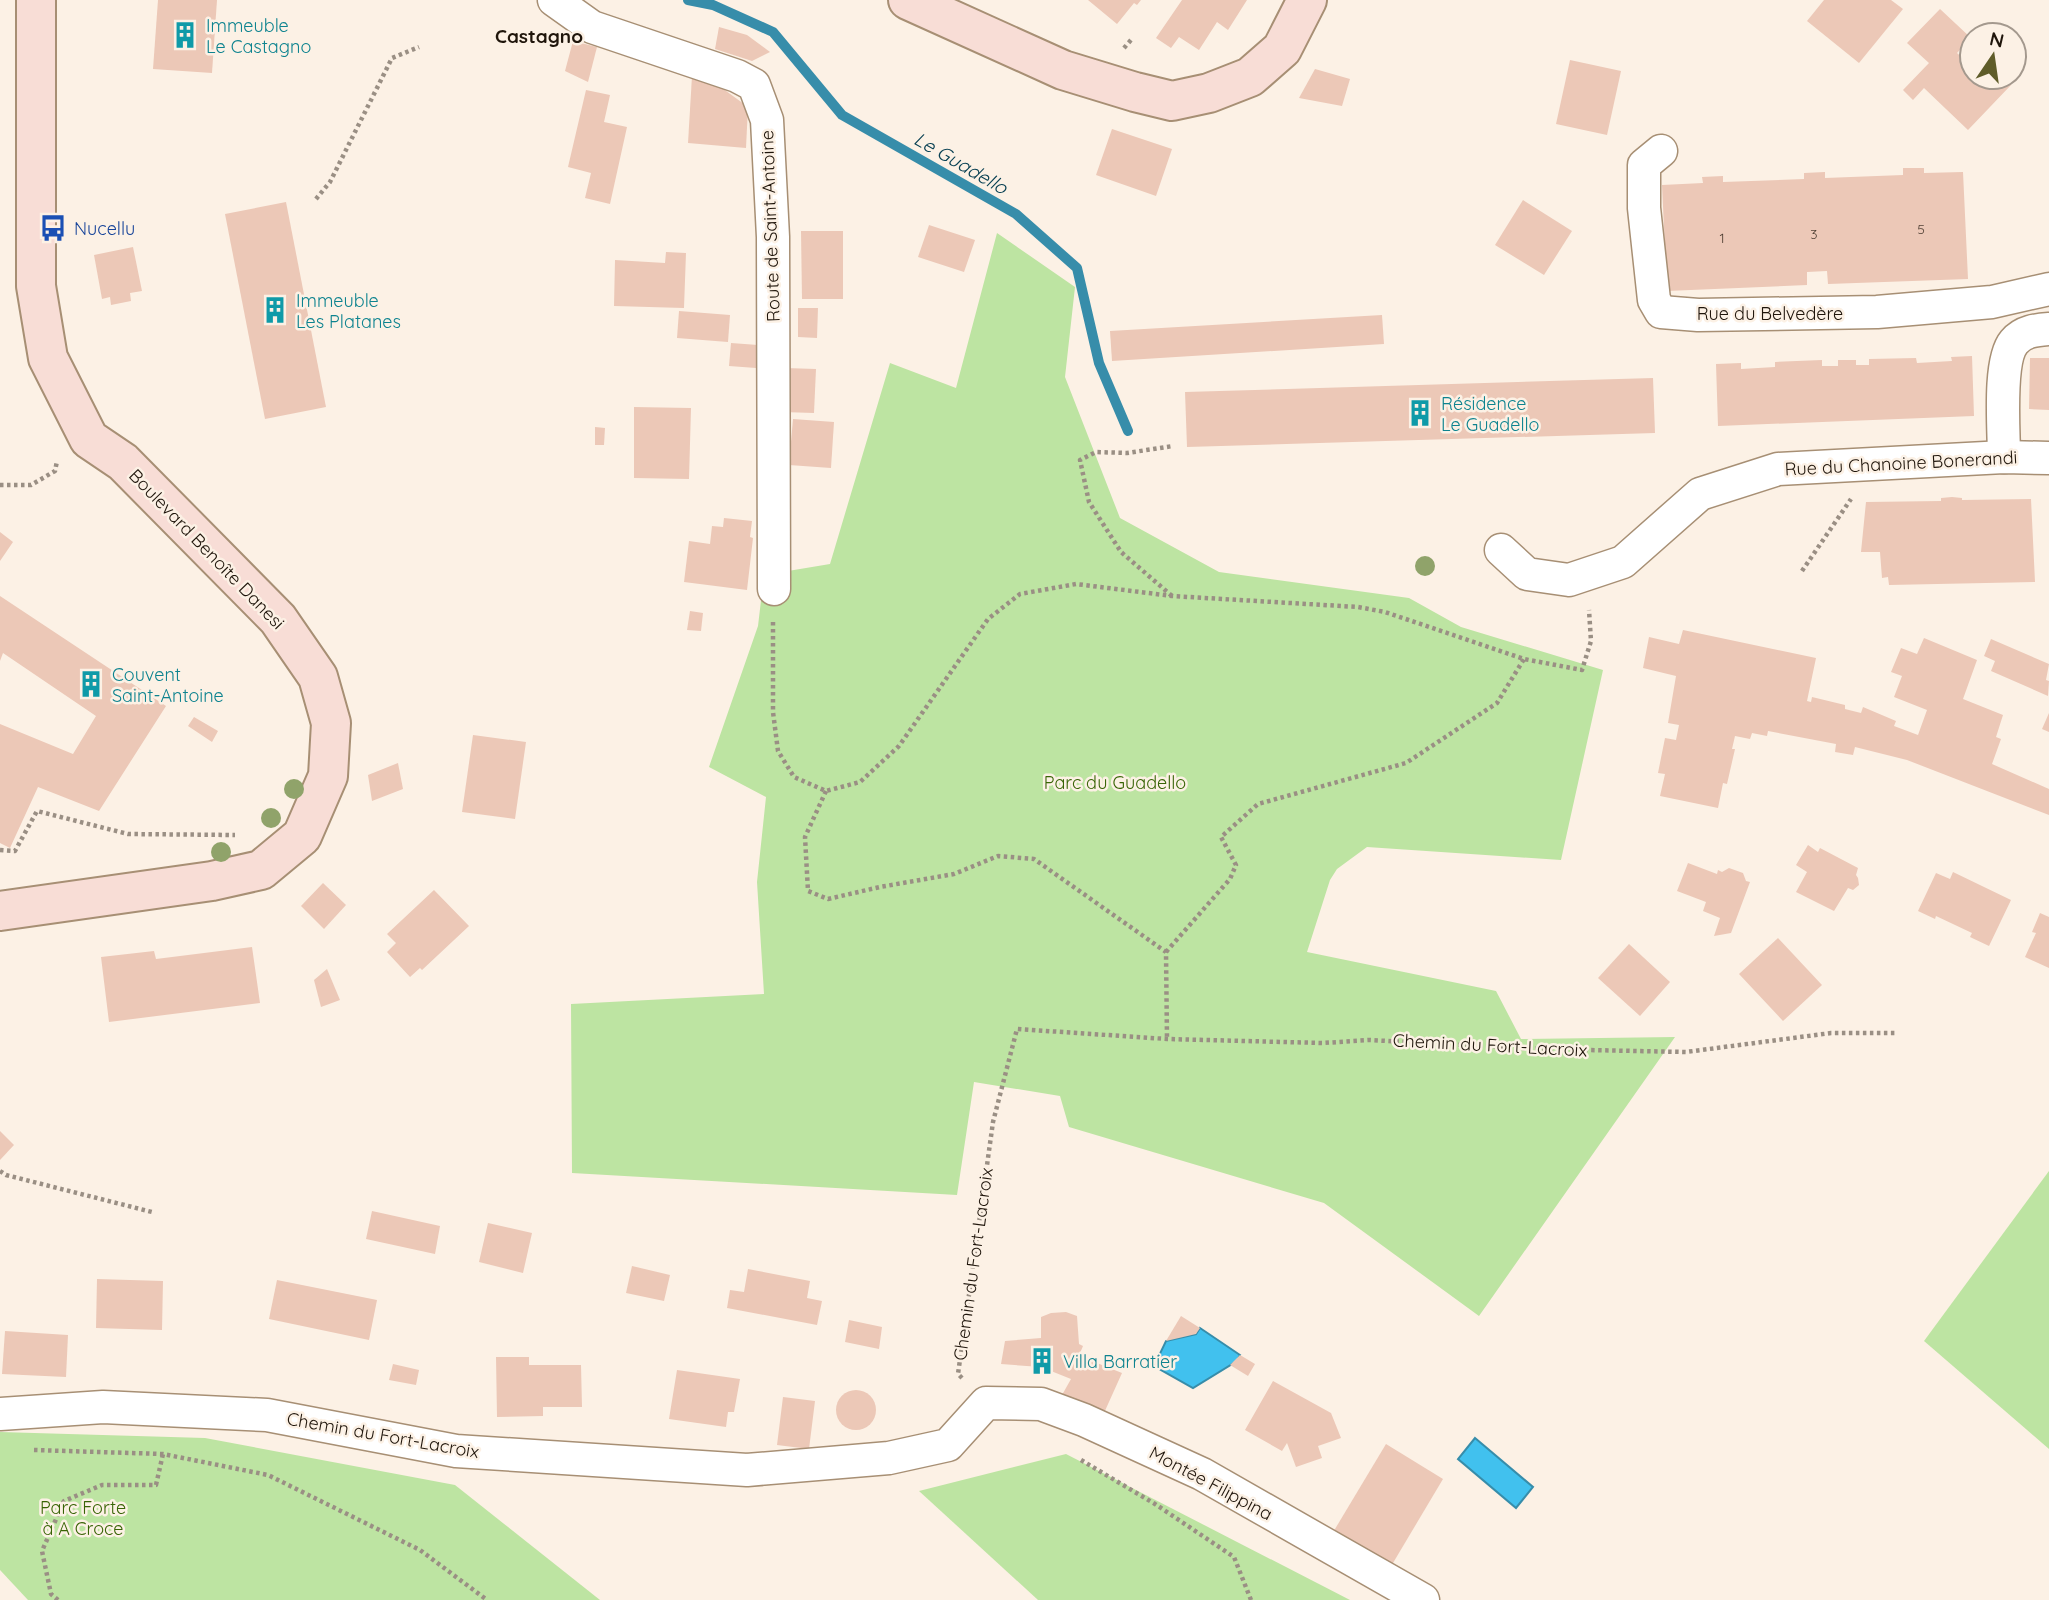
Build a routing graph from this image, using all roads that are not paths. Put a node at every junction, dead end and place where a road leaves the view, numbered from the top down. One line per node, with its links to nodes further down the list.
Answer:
1 (36, 0): 12 (main road, Boulevard Benoîte Danesi)
2 (554, 0): 11 (street, Route de Saint-Antoine)
3 (908, 0): 4 (main road)
4 (1307, 0)
5 (1661, 151): 6 (street, Rue du Belvedère)
6 (2049, 289)
7 (2049, 329): 8 (street)
8 (2004, 457): 9 (street, Rue du Chanoine Bonerandi); 10 (street, Rue du Chanoine Bonerandi)
9 (2049, 458)
10 (1501, 550)
11 (774, 589)
12 (0, 911)
13 (986, 1404): 14 (street, Chemin du Fort-Lacroix); 15 (street, Montée Filippina)
14 (0, 1414)
15 (1423, 1600)

